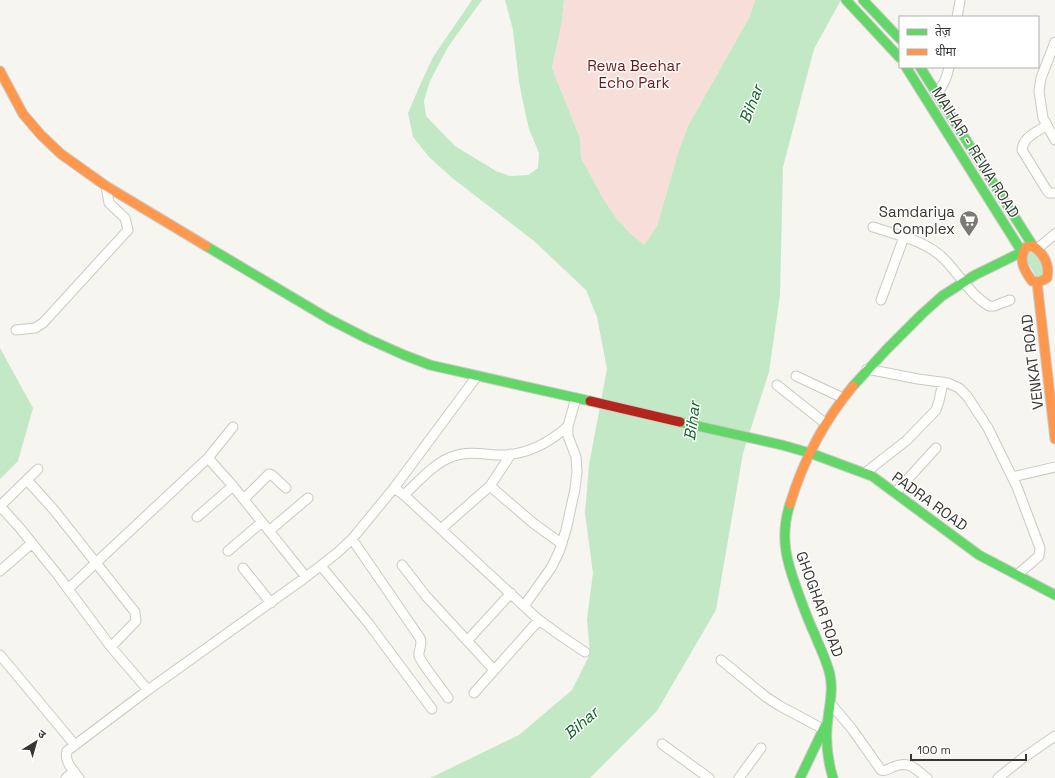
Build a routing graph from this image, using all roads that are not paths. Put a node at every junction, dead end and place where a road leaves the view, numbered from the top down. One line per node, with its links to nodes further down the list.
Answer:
1 (846, 0): 7 (street)
2 (863, 0): 5 (street)
3 (960, 1): 4 (street)
4 (957, 16)
5 (899, 38)
6 (1055, 42): 13 (street)
7 (897, 54)
8 (907, 68): 21 (street, MAIHAR - REWA ROAD)
9 (921, 68): 12 (street, MAIHAR - REWA ROAD)
10 (949, 68): 12 (street)
11 (0, 71): 15 (street, PADRA ROAD)
12 (938, 93): 20 (street, MAIHAR - REWA ROAD)
13 (1046, 125): 14 (street); 16 (street)
14 (1055, 140)
15 (106, 186): 27 (street); 29 (street, PADRA ROAD)
16 (1055, 193)
17 (873, 227): 19 (street)
18 (1055, 234): 20 (street)
19 (904, 238): 23 (street); 25 (street)
20 (1035, 247): 21 (street); 22 (street, VENKAT ROAD)
21 (1022, 252): 23 (street, GHOGHAR ROAD); 24 (street)
22 (1052, 269): 24 (street, VENKAT ROAD)
23 (963, 282): 26 (street); 28 (street, GHOGHAR ROAD)
24 (1043, 282): 38 (street, VENKAT ROAD)
25 (881, 300)
26 (1010, 300)
27 (16, 330)
28 (867, 368): 31 (street); 34 (street, GHOGHAR ROAD)
29 (477, 376): 33 (street, PADRA ROAD); 51 (street)
30 (796, 376): 34 (street)
31 (943, 382): 45 (street); 46 (street)
32 (777, 385): 35 (street)
33 (576, 398): 36 (street); 40 (street, PADRA ROAD)
34 (843, 398): 35 (street, GHOGHAR ROAD)
35 (826, 424): 40 (street, GHOGHAR ROAD)
36 (568, 426): 41 (street); 63 (street)
37 (233, 427): 42 (street)
38 (1055, 439)
39 (936, 448): 52 (street)
40 (810, 453): 45 (street, PADRA ROAD); 87 (street, GHOGHAR ROAD)
41 (511, 454): 49 (street); 53 (street)
42 (208, 458): 48 (street); 65 (street)
43 (1055, 467): 46 (street)
44 (38, 469): 47 (street)
45 (865, 473): 52 (street, PADRA ROAD)
46 (1012, 477): 70 (street)
47 (27, 480): 56 (street); 65 (street)
48 (233, 486): 55 (street); 57 (street)
49 (490, 486): 59 (street); 63 (street)
50 (286, 488): 55 (street)
51 (394, 488): 53 (street); 61 (street)
52 (895, 493): 70 (street, PADRA ROAD)
53 (404, 495): 59 (street)
54 (308, 498): 60 (street)
55 (244, 499): 58 (street)
56 (0, 506): 62 (street)
57 (197, 517)
58 (262, 522): 60 (street); 64 (street)
59 (441, 529): 73 (street)
60 (269, 531): 71 (street)
61 (352, 539): 67 (street); 86 (street)
62 (32, 543): 69 (street); 72 (street)
63 (562, 544): 76 (street)
64 (228, 550)
65 (96, 563): 72 (street); 79 (street)
66 (402, 565): 78 (street)
67 (321, 566): 71 (street); 88 (street)
68 (242, 568): 75 (street)
69 (0, 570)
70 (1017, 575): 74 (street, PADRA ROAD)
71 (306, 577): 75 (street)
72 (68, 589): 79 (street)
73 (511, 593): 76 (street); 78 (street)
74 (1055, 595)
75 (271, 602): 84 (street)
76 (524, 606): 77 (street)
77 (539, 620): 80 (street); 83 (street)
78 (466, 641): 83 (street)
79 (111, 647): 84 (street)
80 (585, 652)
81 (0, 655): 93 (street)
82 (721, 660): 90 (street)
83 (494, 670): 85 (street)
84 (148, 690): 93 (street)
85 (474, 693)
86 (448, 698)
87 (830, 704): 89 (street, GHOGHAR ROAD); 101 (street)
88 (432, 709)
89 (828, 719): 90 (street); 100 (street, GHOGHAR ROAD)
90 (823, 729): 99 (street)
91 (1055, 736): 102 (street)
92 (662, 744): 97 (street)
93 (75, 745): 95 (street)
94 (761, 748): 98 (street)
95 (77, 774): 96 (street)
96 (66, 778)
97 (709, 778)
98 (739, 778)
99 (800, 778)
100 (833, 778)
101 (927, 778)
102 (998, 778)

